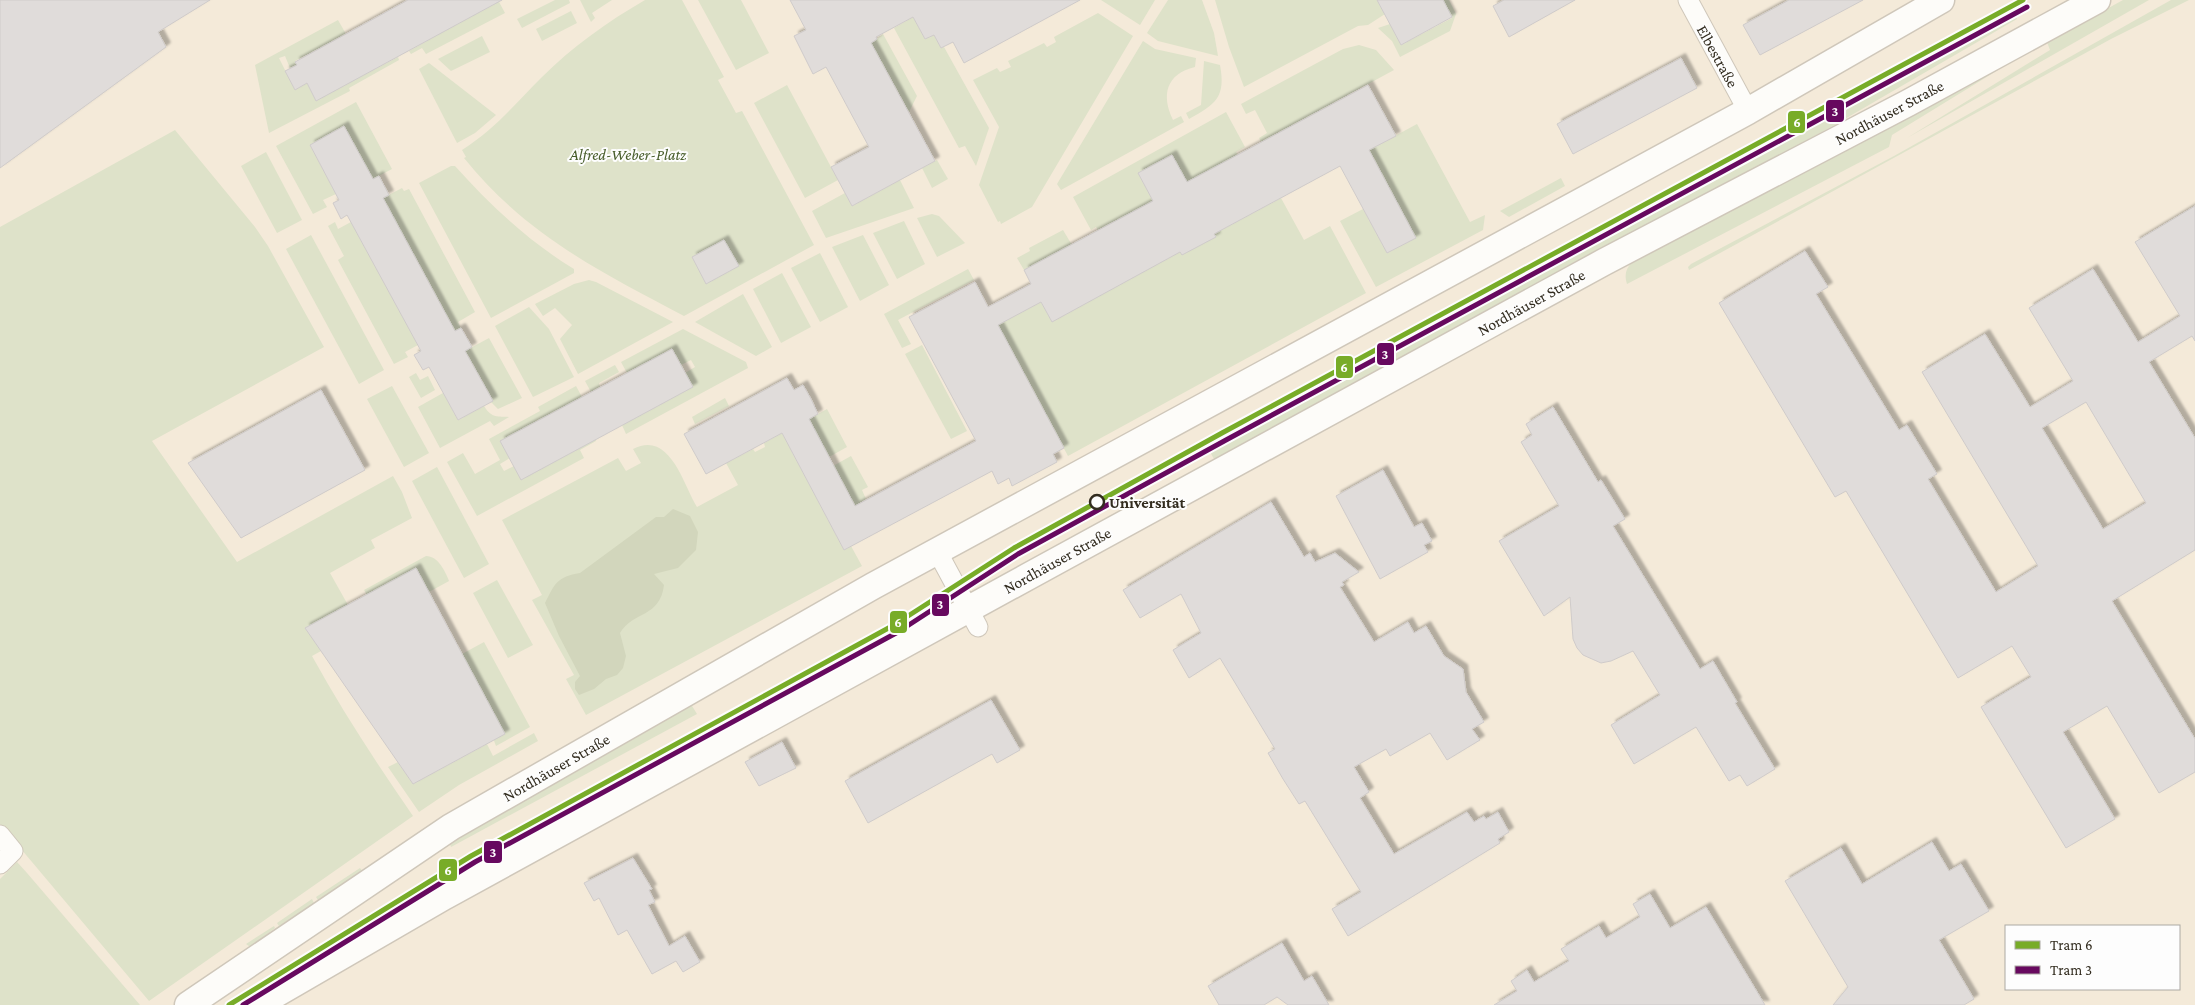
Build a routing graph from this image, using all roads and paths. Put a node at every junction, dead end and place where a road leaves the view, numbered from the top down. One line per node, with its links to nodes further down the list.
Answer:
1 (1688, 0): 4 (street, Elbestraße)
2 (1941, 0): 4 (main road, Nordhäuser Straße)
3 (2097, 0): 6 (main road, Nordhäuser Straße)
4 (1748, 111): 5 (main road, Nordhäuser Straße)
5 (937, 551): 6 (street); 9 (main road, Nordhäuser Straße)
6 (973, 618): 10 (main road, Nordhäuser Straße)
7 (0, 835): 8 (street)
8 (0, 864)
9 (188, 1005)
10 (257, 1005)

